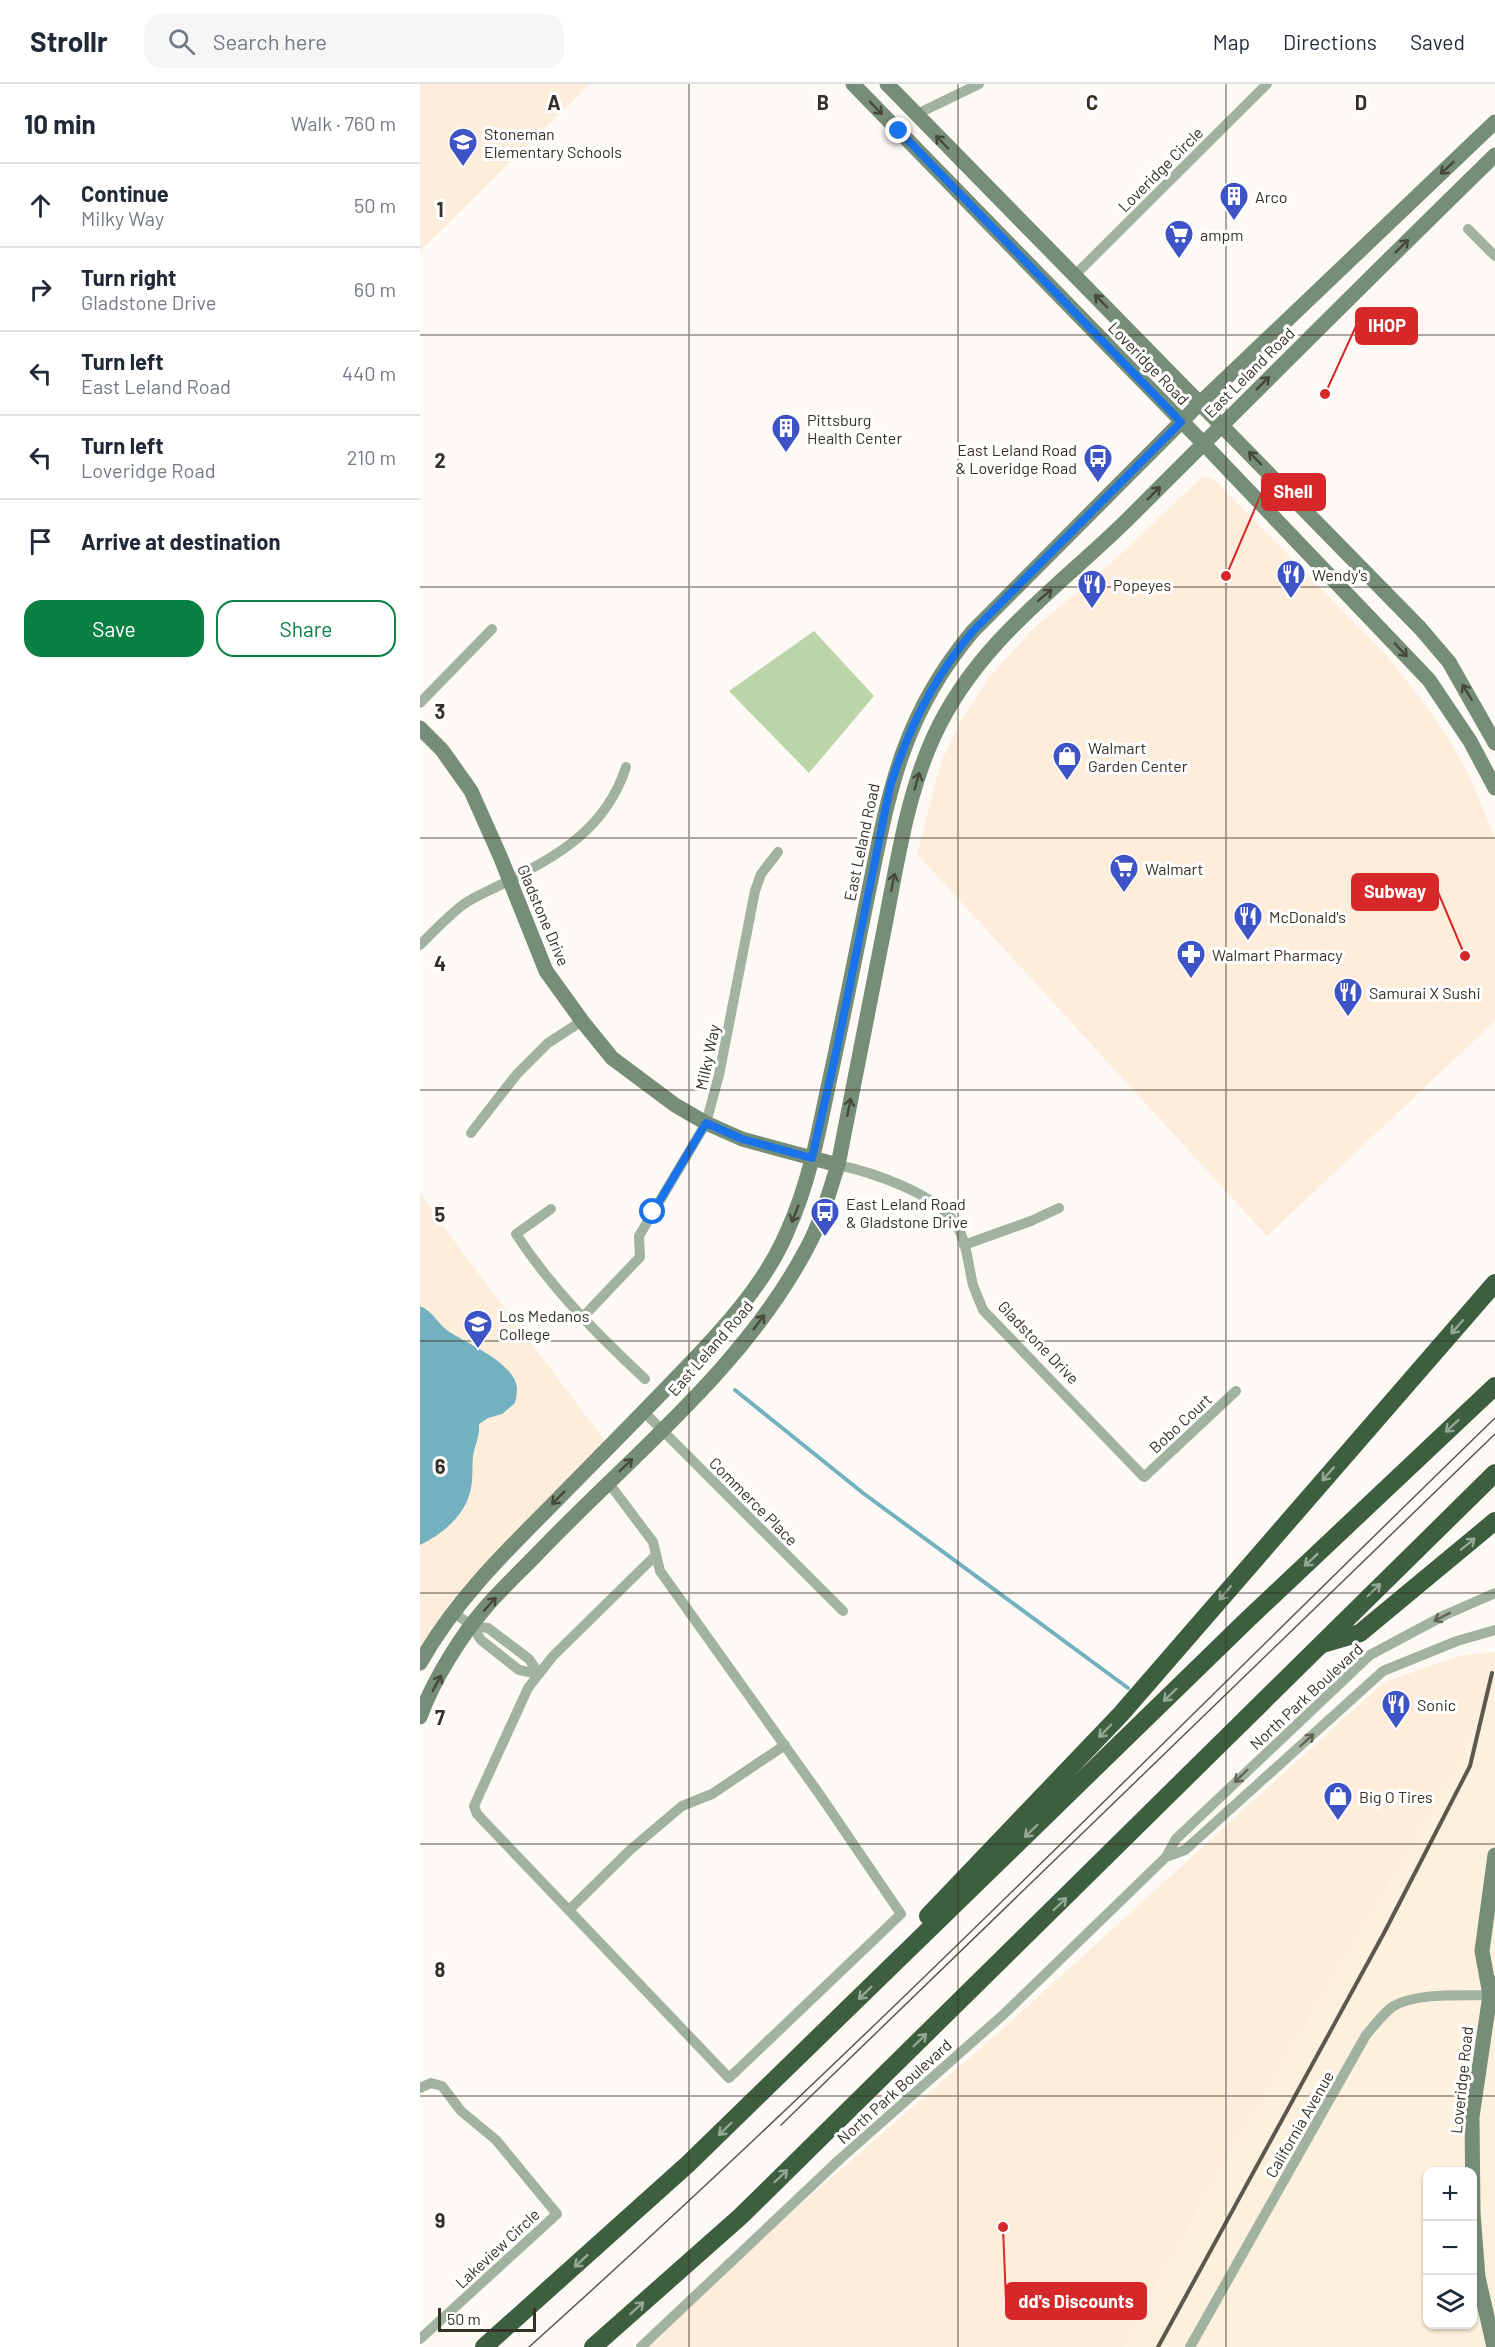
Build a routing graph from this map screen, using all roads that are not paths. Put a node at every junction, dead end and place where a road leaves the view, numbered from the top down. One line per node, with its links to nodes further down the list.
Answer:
1 (853, 84): 12 (main road, Loveridge Road, one-way to 12)
2 (887, 84): 5 (main road, Loveridge Road)
3 (979, 84): 5 (street)
4 (1267, 84): 10 (street, Loveridge Circle)
5 (915, 115): 10 (main road, Loveridge Road, one-way to 5)
6 (1493, 128): 11 (main road, East Leland Road, one-way to 11)
7 (1495, 155): 13 (main road, East Leland Road, one-way to 7)
8 (1468, 229): 9 (street)
9 (1495, 256)
10 (1075, 275): 11 (main road, Loveridge Road, one-way to 10)
11 (1200, 403): 12 (main road, East Leland Road); 13 (main road, Loveridge Road)
12 (1181, 422): 14 (main road, Loveridge Road); 27 (main road, East Leland Road)
13 (1222, 424): 14 (main road, East Leland Road); 18 (main road, Loveridge Road, one-way to 13)
14 (1203, 444): 20 (main road, Loveridge Road, one-way to 20); 28 (main road, East Leland Road, one-way to 14)
15 (492, 629): 16 (street)
16 (420, 703)
17 (420, 728): 22 (main road, Gladstone Drive)
18 (1495, 743)
19 (626, 767): 22 (street)
20 (1495, 788)
21 (778, 852): 25 (street, Milky Way)
22 (509, 881): 23 (street); 24 (main road, Gladstone Drive)
23 (420, 945)
24 (582, 1021): 25 (main road, Gladstone Drive); 26 (street)
25 (706, 1123): 27 (main road, Gladstone Drive); 33 (street, Milky Way)
26 (471, 1133)
27 (812, 1158): 28 (main road, Gladstone Drive); 37 (main road, East Leland Road, one-way to 37)
28 (838, 1165): 31 (street, Gladstone Drive); 38 (main road, East Leland Road, one-way to 28)
29 (1059, 1208): 31 (street)
30 (551, 1209): 33 (street)
31 (964, 1245): 40 (street, Gladstone Drive)
32 (1495, 1283): 57 (highway, one-way to 57)
33 (582, 1318): 34 (street)
34 (645, 1379)
35 (1495, 1386): 57 (highway, one-way to 57)
36 (1236, 1391): 40 (street, Bobo Court)
37 (644, 1412): 38 (street, Commerce Place); 46 (main road, East Leland Road, one-way to 46)
38 (662, 1430): 41 (main road, East Leland Road, one-way to 38); 45 (street, Commerce Place)
39 (1495, 1473): 49 (highway, one-way to 39)
40 (1144, 1477)
41 (608, 1482): 43 (street); 47 (main road, East Leland Road, one-way to 41)
42 (1495, 1521): 49 (highway, one-way to 42)
43 (656, 1555): 51 (street); 53 (street)
44 (1495, 1593): 55 (street, North Park Boulevard, one-way to 55)
45 (843, 1611)
46 (453, 1612): 47 (street); 50 (main road, East Leland Road)
47 (472, 1626): 51 (street); 52 (main road, East Leland Road, one-way to 47)
48 (1495, 1630): 55 (street, North Park Boulevard, one-way to 48)
49 (1317, 1646): 62 (highway, one-way to 49)
50 (420, 1663)
51 (538, 1674): 56 (street)
52 (420, 1717)
53 (785, 1745): 56 (street); 56 (street)
54 (1495, 1855): 58 (main road, Loveridge Road)
55 (1166, 1857): 63 (street, North Park Boulevard)
56 (569, 1910)
57 (907, 1953): 61 (highway, one-way to 61)
58 (1492, 1989): 64 (street, California Avenue); 65 (main road, Loveridge Road)
59 (420, 2088): 60 (street, Lakeview Circle)
60 (420, 2339)
61 (484, 2347)
62 (593, 2347)
63 (641, 2347)
64 (1190, 2347)
65 (1494, 2347)

